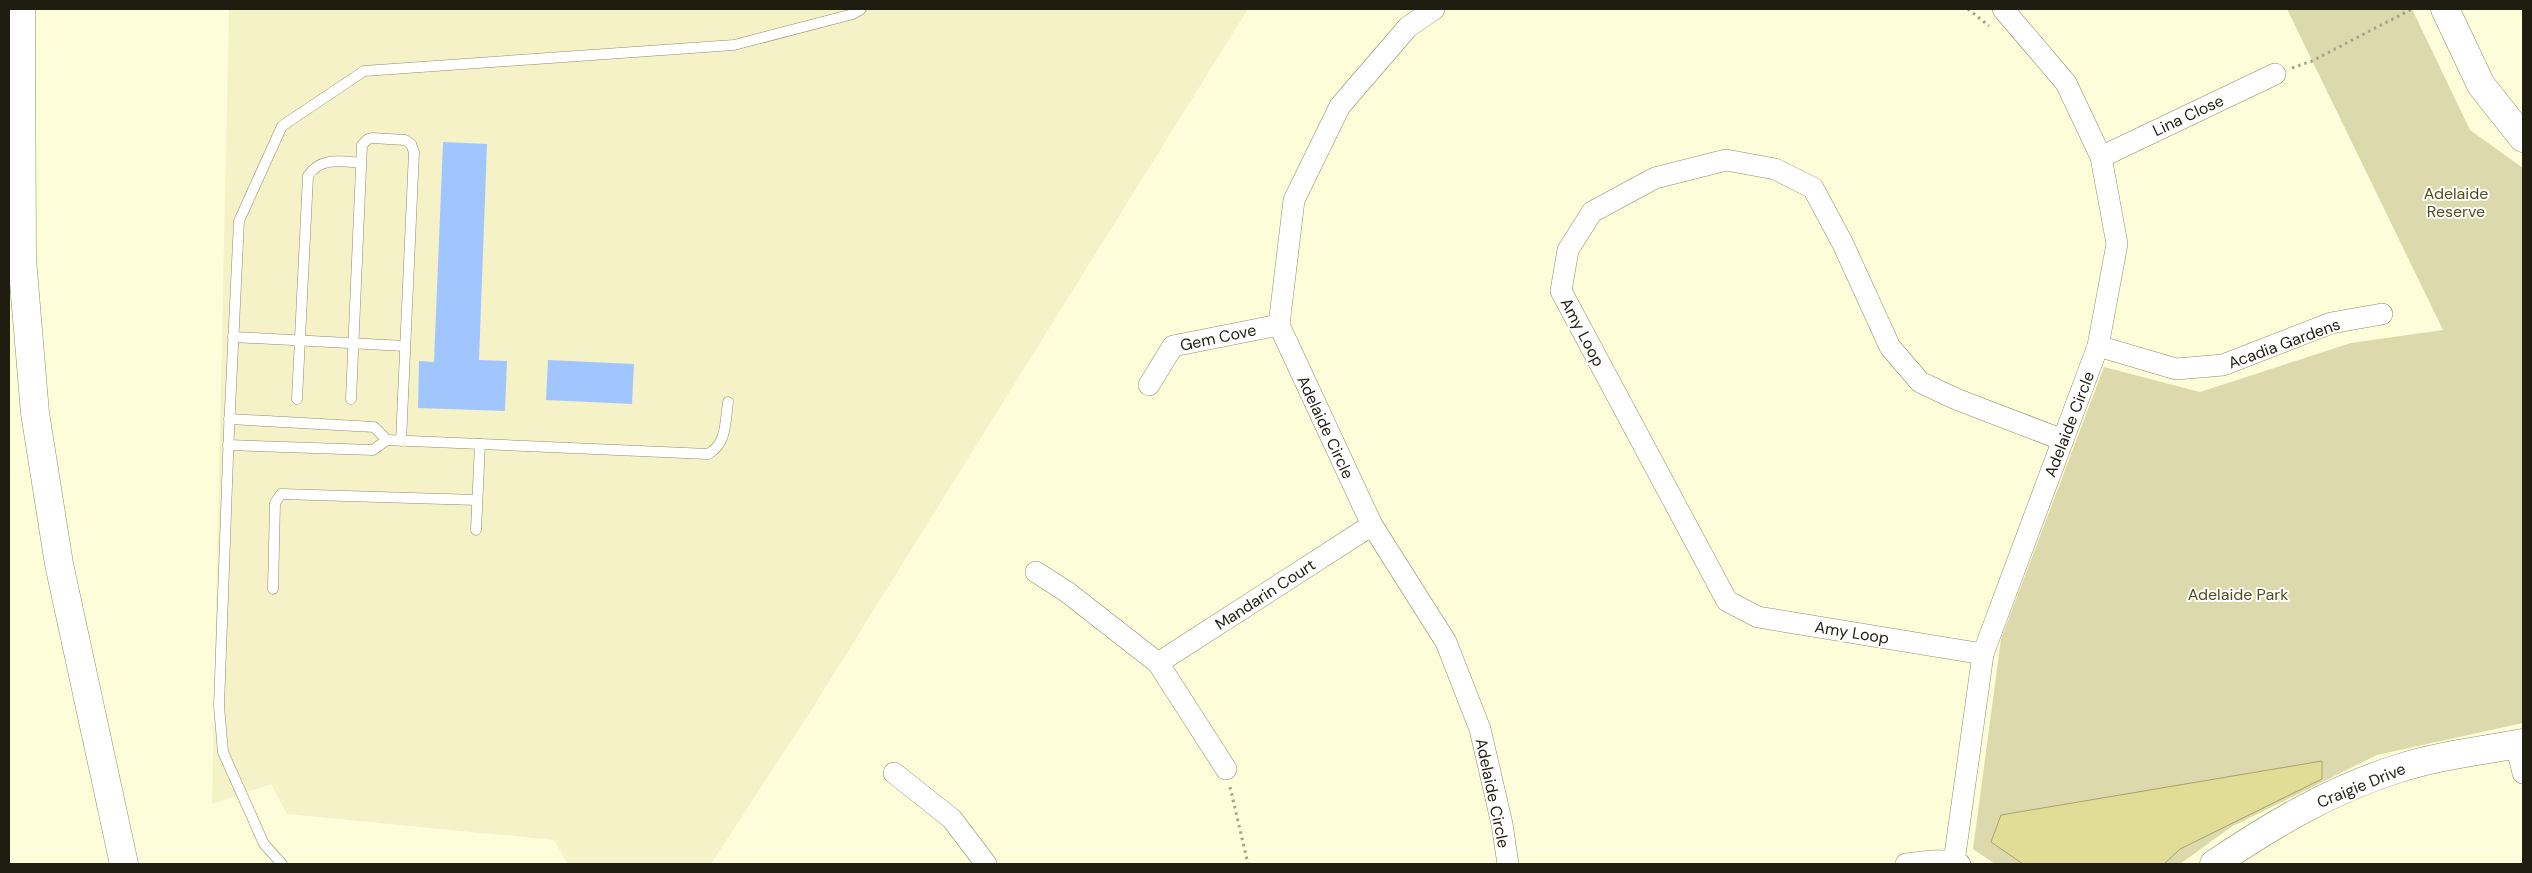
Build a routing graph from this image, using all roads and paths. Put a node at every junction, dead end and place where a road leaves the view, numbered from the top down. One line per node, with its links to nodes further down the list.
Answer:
1 (21, 9): 39 (main road)
2 (861, 9): 13 (lane)
3 (1434, 9): 12 (street)
4 (2003, 9): 9 (street, Adelaide Circle)
5 (2412, 9): 7 (path)
6 (2445, 9): 8 (main road)
7 (2275, 74): 9 (street, Lina Close)
8 (2523, 138)
9 (2101, 157): 17 (street, Adelaide Circle)
10 (361, 163): 14 (lane); 15 (lane); 16 (lane)
11 (2382, 314): 17 (street, Acadia Gardens)
12 (1279, 325): 18 (street, Gem Cove); 29 (street, Adelaide Circle)
13 (233, 337): 14 (lane); 22 (lane)
14 (300, 340): 15 (lane); 19 (lane)
15 (353, 343): 16 (lane); 20 (lane)
16 (405, 346): 25 (lane)
17 (2098, 346): 24 (street, Adelaide Circle)
18 (1149, 385)
19 (297, 399)
20 (351, 399)
21 (728, 402): 26 (lane)
22 (229, 420): 23 (lane); 27 (lane)
23 (387, 440): 25 (lane); 27 (lane)
24 (2063, 440): 33 (street, Adelaide Circle); 33 (street, Amy Loop)
25 (401, 441): 26 (lane)
26 (480, 444): 28 (lane)
27 (228, 445): 40 (lane)
28 (477, 500): 30 (lane); 32 (lane)
29 (1372, 525): 34 (street, Mandarin Court); 43 (street, Adelaide Circle)
30 (476, 530)
31 (1036, 572): 34 (street)
32 (273, 589)
33 (1983, 654): 38 (street, Adelaide Circle)
34 (1158, 662): 36 (street)
35 (2521, 756): 45 (main road, Craigie Drive); 46 (main road, Craigie Drive)
36 (1226, 769): 42 (path)
37 (894, 773): 41 (street)
38 (1957, 863): 44 (street)
39 (124, 864)
40 (282, 864)
41 (986, 864)
42 (1248, 864)
43 (1508, 864)
44 (1906, 864)
45 (2214, 864)
46 (2244, 864)

